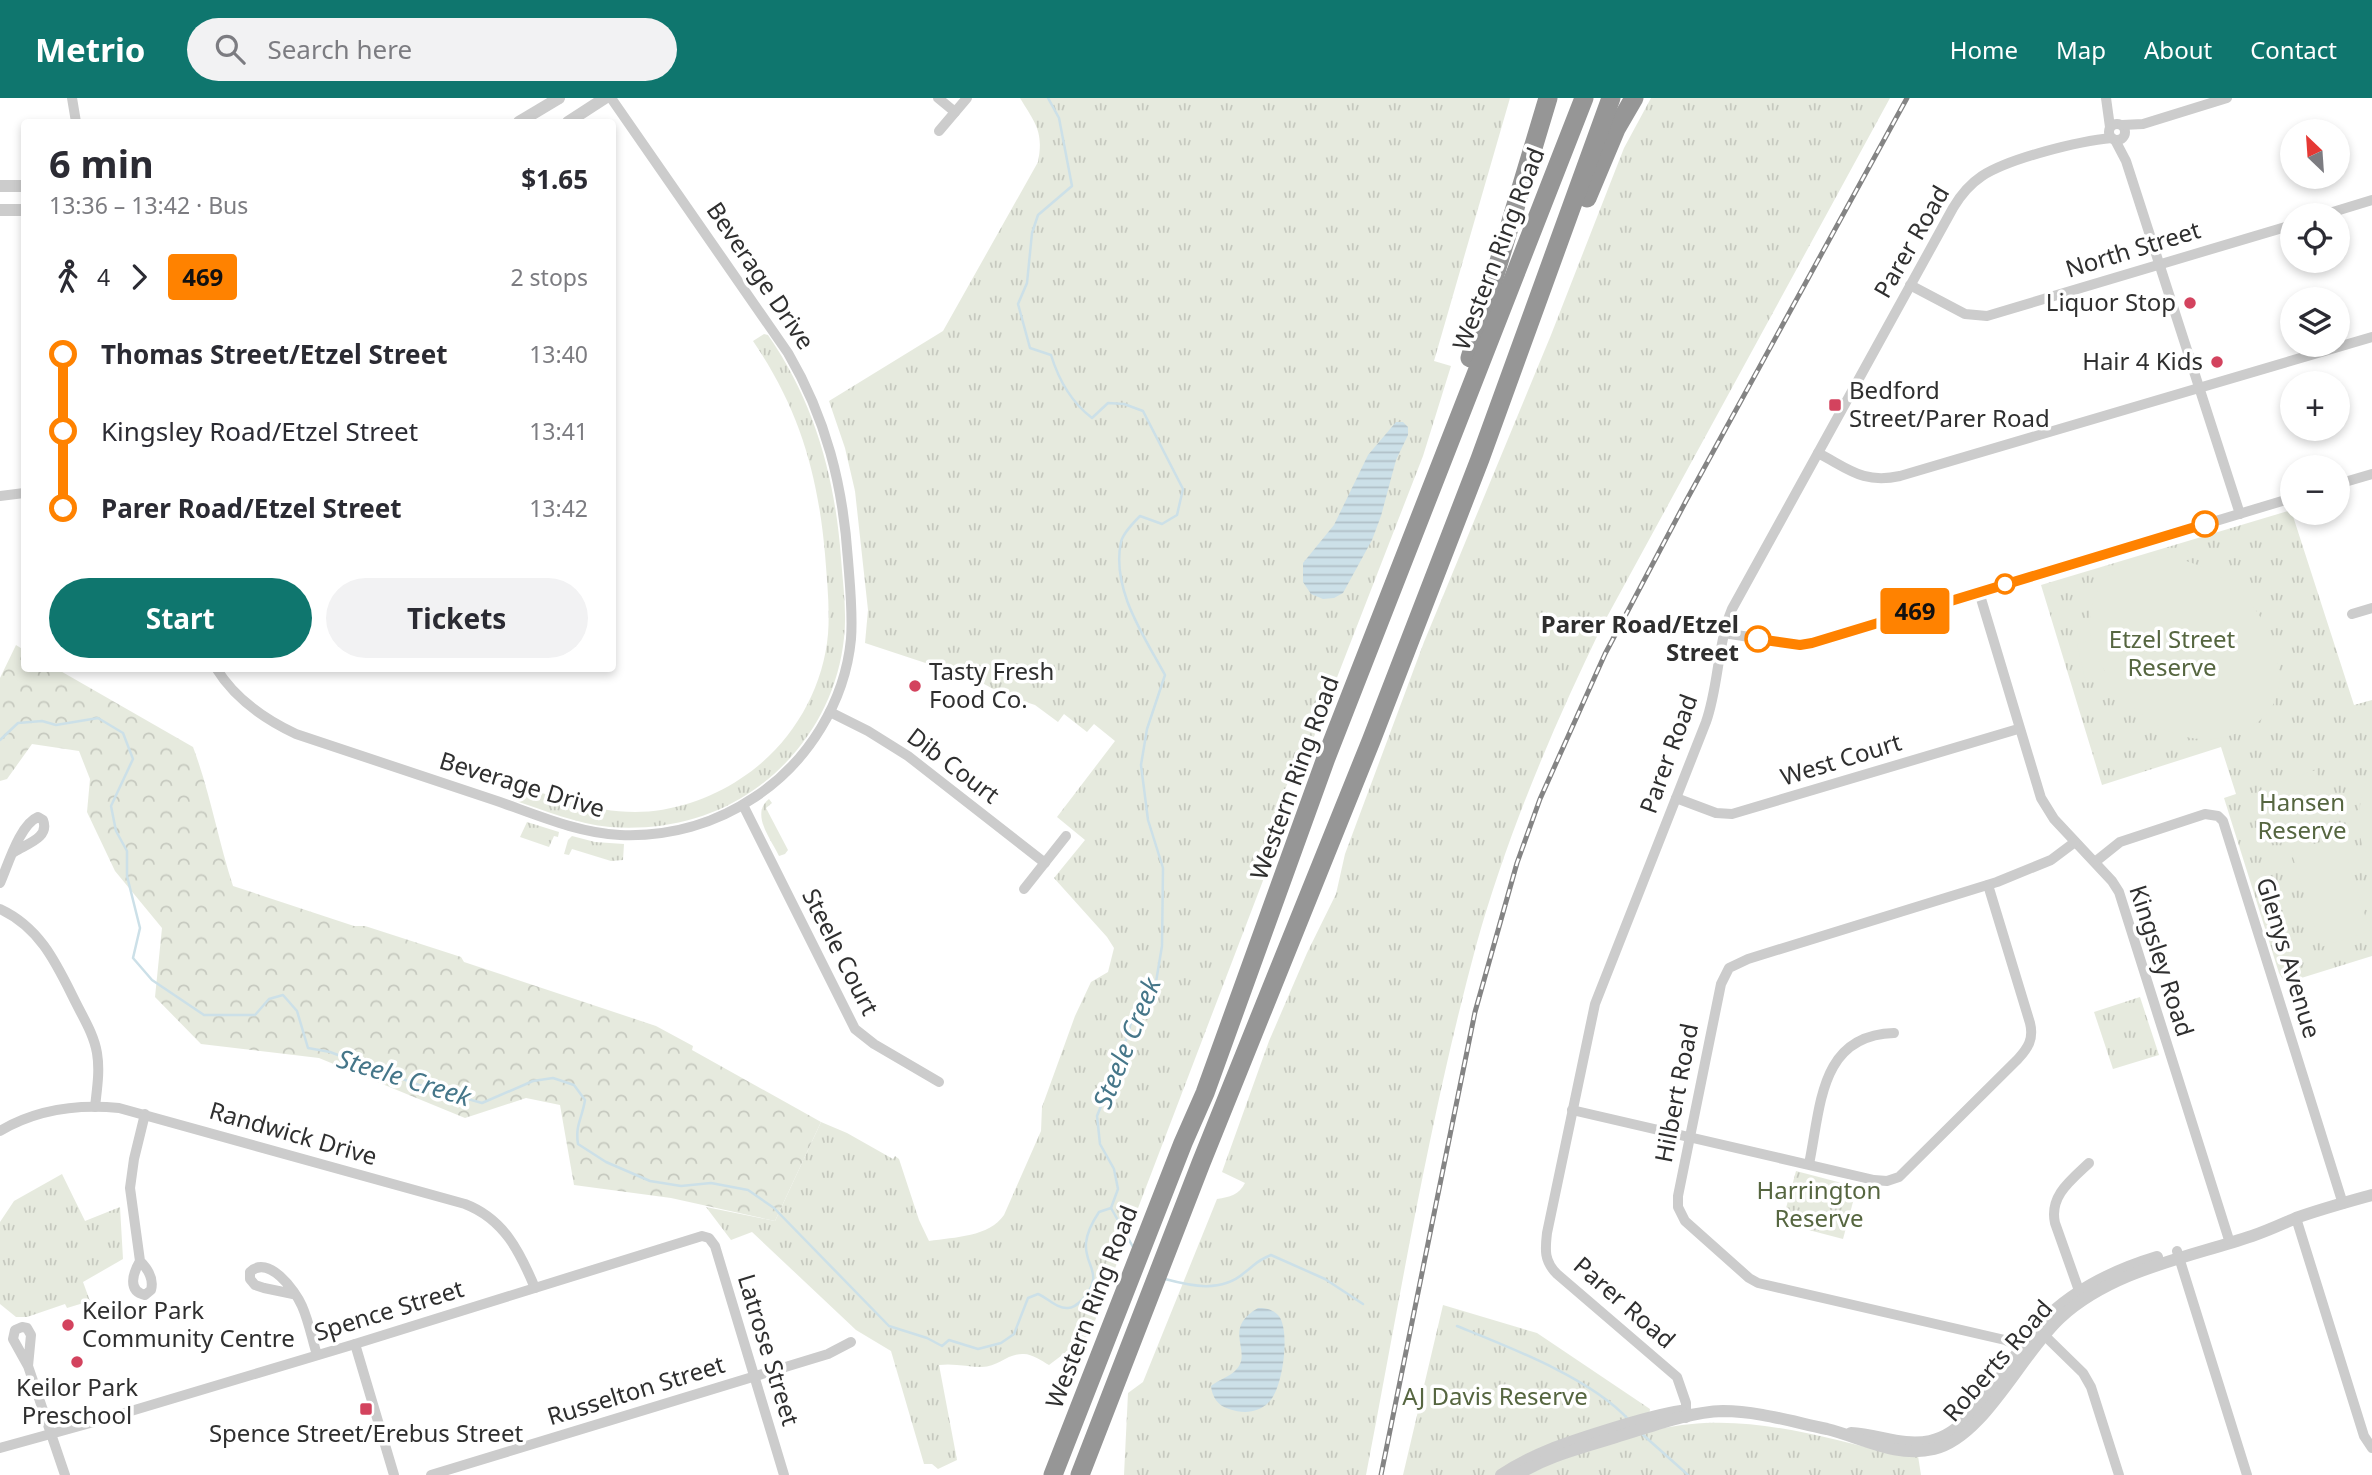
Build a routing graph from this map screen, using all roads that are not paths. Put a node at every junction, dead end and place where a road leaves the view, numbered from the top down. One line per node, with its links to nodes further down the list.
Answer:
1 (72, 98): 14 (street)
2 (559, 98): 15 (street)
3 (604, 98): 16 (street)
4 (611, 98): 43 (street, Beverage Drive)
5 (938, 98): 13 (street)
6 (967, 98): 13 (street)
7 (1548, 98): 45 (highway)
8 (1584, 98): 45 (highway, Western Ring Road)
9 (1611, 98): 31 (highway, Western Ring Road)
10 (1634, 98): 31 (highway)
11 (2227, 98): 18 (street, Parer Road)
12 (2107, 101): 18 (street)
13 (955, 112): 17 (street)
14 (76, 119)
15 (524, 119)
16 (572, 119)
17 (939, 131)
18 (2117, 132): 26 (street); 27 (street, Parer Road)
19 (0, 186): 20 (street)
20 (21, 186)
21 (2372, 200): 22 (street)
22 (2350, 207)
23 (0, 210): 24 (street)
24 (21, 210)
25 (2280, 229): 26 (street, North Street)
26 (2160, 264): 27 (street, North Street); 29 (street)
27 (1910, 285): 30 (street, Parer Road)
28 (2372, 337): 29 (street)
29 (2200, 389): 30 (street); 37 (street)
30 (1818, 453): 41 (street, Parer Road)
31 (1480, 459): 83 (highway, Western Ring Road)
32 (2372, 474): 33 (street)
33 (2350, 480)
34 (21, 493): 35 (street)
35 (0, 496)
36 (2280, 502): 37 (street)
37 (2240, 514): 38 (street)
38 (1979, 592): 41 (street); 44 (street, Kingsley Road)
39 (2372, 608): 40 (street)
40 (2352, 614)
41 (1724, 633): 46 (street, Parer Road)
42 (219, 672): 47 (street, Beverage Drive)
43 (830, 712): 47 (street, Beverage Drive); 52 (street, Dib Court)
44 (2018, 729): 46 (street, West Court); 49 (street, Kingsley Road)
45 (1326, 758): 79 (highway, Western Ring Road)
46 (1676, 798): 60 (street, Parer Road)
47 (743, 805): 58 (street, Steele Court)
48 (1066, 836): 52 (street)
49 (2075, 842): 51 (street, Kingsley Road); 54 (street, Hilbert Road)
50 (14, 852): 53 (street)
51 (2095, 862): 67 (street, Glenys Avenue); 70 (street, Kingsley Road)
52 (1045, 863): 55 (street)
53 (0, 883)
54 (1988, 885): 63 (street, Hilbert Road); 65 (street)
55 (1024, 889)
56 (0, 909): 59 (street)
57 (1894, 1033): 65 (street)
58 (939, 1082)
59 (95, 1107): 61 (street, Randwick Drive); 62 (street, Randwick Drive)
60 (1572, 1110): 63 (street); 85 (street, Parer Road)
61 (145, 1114): 72 (street); 73 (street, Randwick Drive)
62 (0, 1131)
63 (1690, 1137): 65 (street); 80 (street, Hilbert Road)
64 (2089, 1163): 75 (street)
65 (1809, 1164)
66 (2372, 1195): 67 (street, Roberts Road)
67 (2343, 1204): 68 (street, Roberts Road)
68 (2296, 1218): 70 (street, Roberts Road); 89 (street)
69 (709, 1238): 73 (street, Spence Street); 84 (street, Latrose Street)
70 (2228, 1239): 71 (street, Roberts Road)
71 (2178, 1255): 75 (street, Roberts Road); 101 (street)
72 (140, 1261)
73 (536, 1288): 78 (street, Spence Street)
74 (293, 1294): 81 (street)
75 (2080, 1296): 76 (street, Roberts Road)
76 (2041, 1331): 80 (street, Roberts Road); 100 (street)
77 (851, 1342): 84 (street, Russelton Street)
78 (355, 1344): 81 (street, Spence Street); 91 (street)
79 (1102, 1347): 94 (highway); 95 (highway, Western Ring Road)
80 (2026, 1349): 85 (street, Roberts Road)
81 (317, 1355): 87 (street, Spence Street)
82 (28, 1366): 87 (street)
83 (1122, 1367): 96 (highway, Western Ring Road); 97 (highway)
84 (753, 1377): 92 (street, Russelton Street); 93 (street, Latrose Street)
85 (1685, 1413): 86 (street, Roberts Road)
86 (1624, 1430): 98 (street, Roberts Road); 99 (street, Roberts Road)
87 (52, 1433): 88 (street, Spence Street); 90 (street)
88 (0, 1448)
89 (2372, 1448)
90 (65, 1475)
91 (394, 1475)
92 (431, 1475)
93 (784, 1475)
94 (1043, 1475)
95 (1053, 1475)
96 (1080, 1475)
97 (1086, 1475)
98 (1501, 1475)
99 (1517, 1475)
100 (2119, 1475)
101 (2247, 1475)

